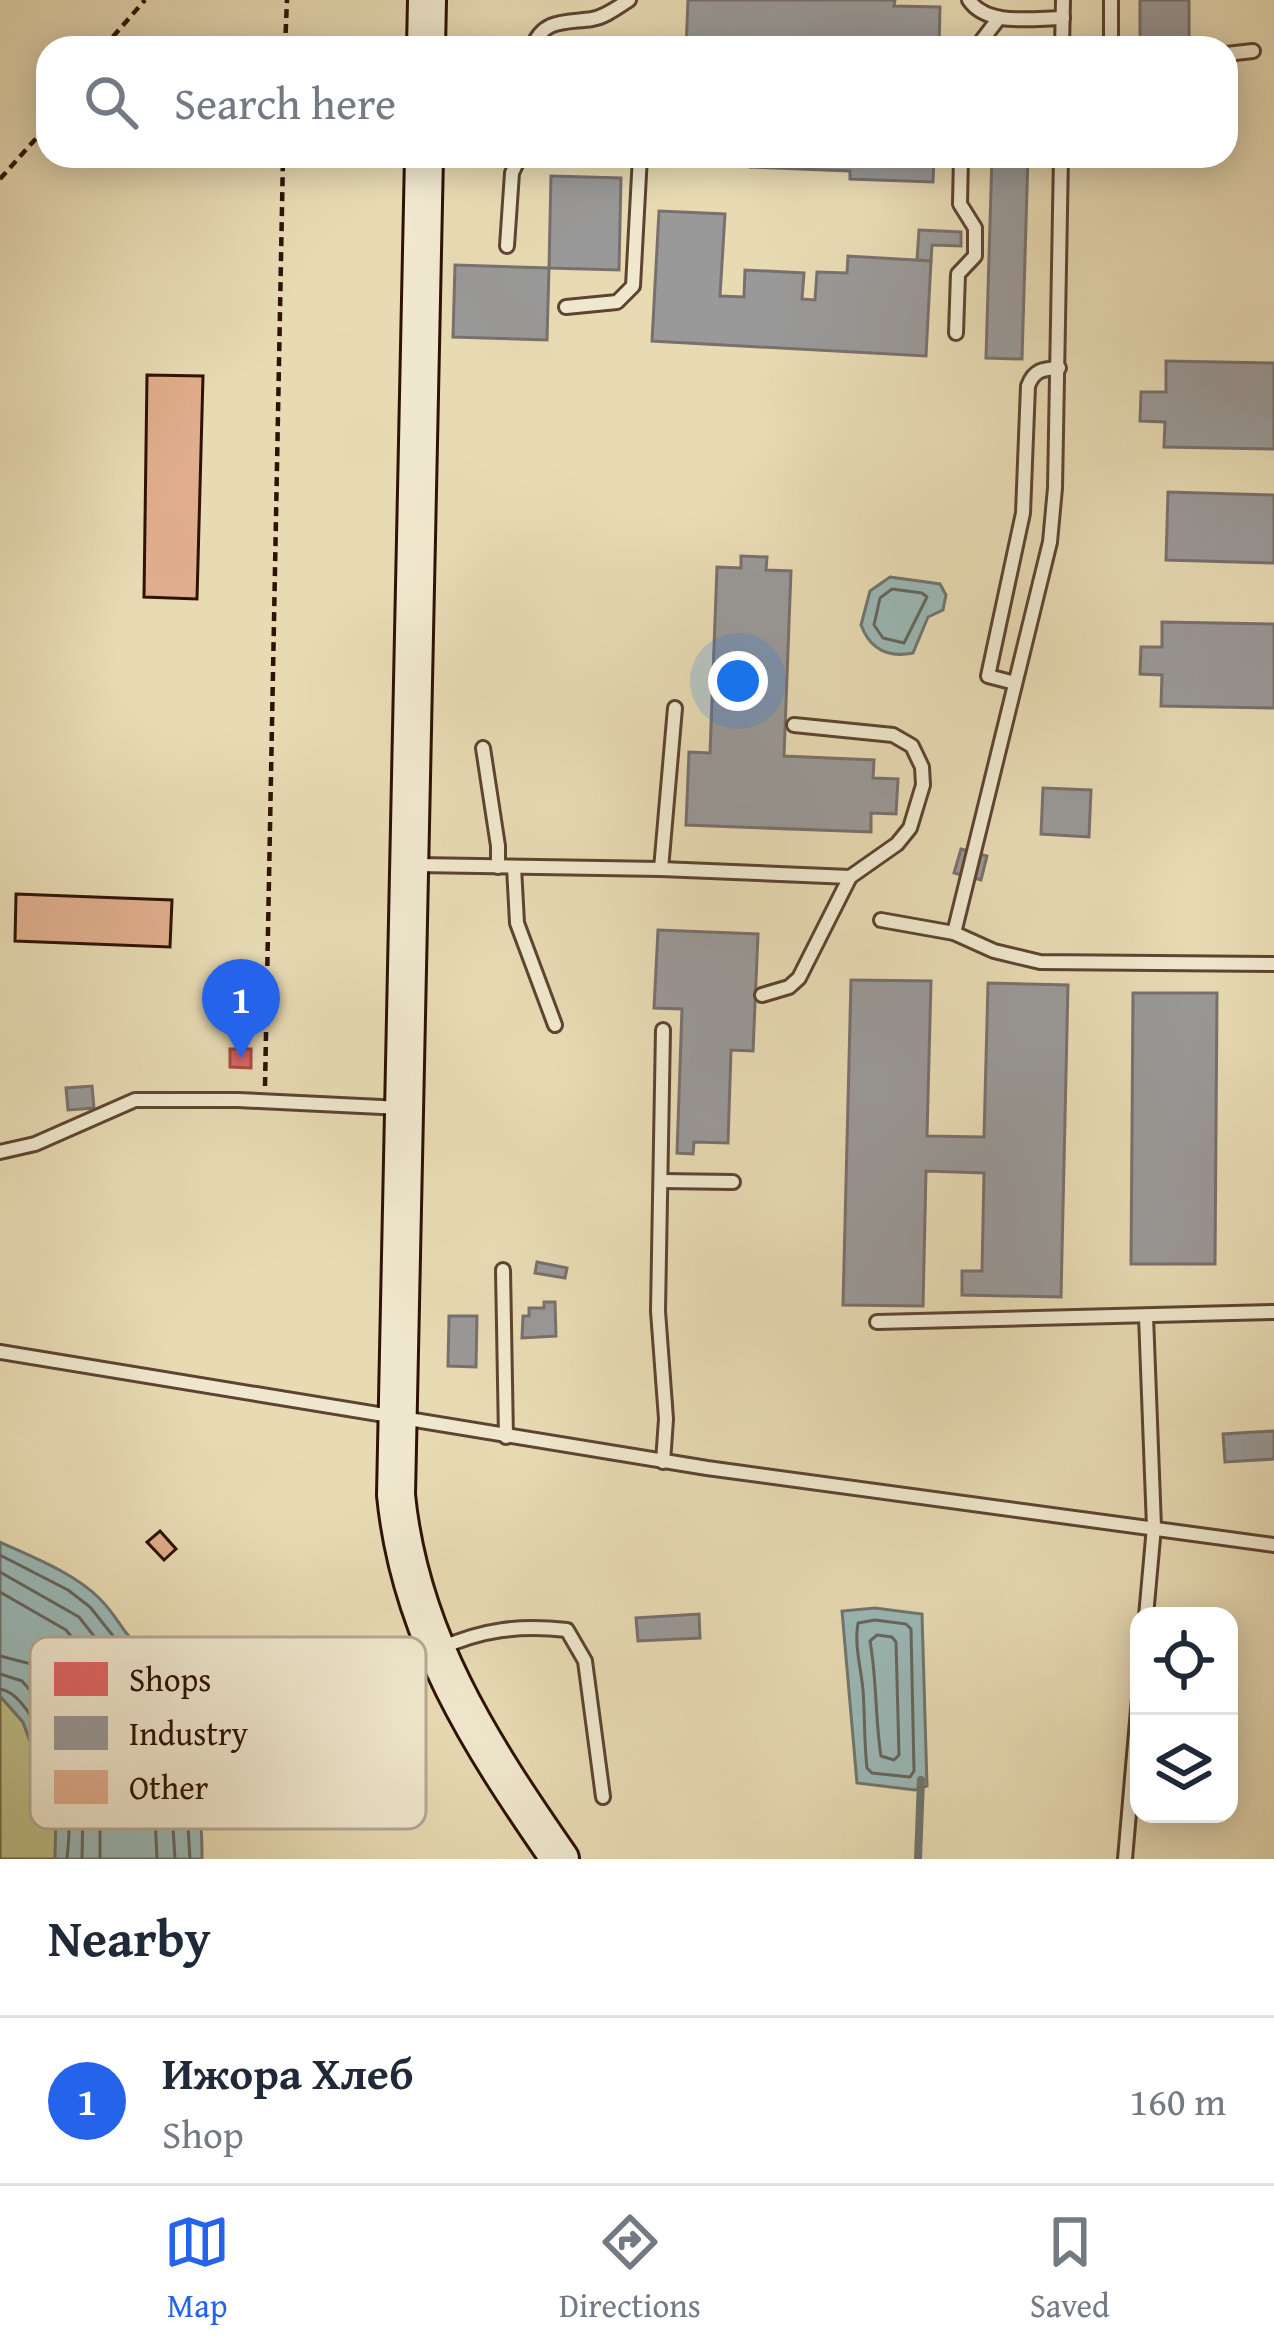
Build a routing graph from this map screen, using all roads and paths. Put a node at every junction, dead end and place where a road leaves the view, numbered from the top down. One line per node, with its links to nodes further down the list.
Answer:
1 (145, 0): 10 (path)
2 (287, 0): 11 (path)
3 (428, 0): 12 (main road)
4 (629, 0): 13 (lane)
5 (969, 0): 8 (lane)
6 (1063, 0): 9 (lane)
7 (1111, 0): 16 (lane)
8 (999, 18): 9 (lane); 14 (lane)
9 (1063, 18): 15 (lane)
10 (114, 36)
11 (286, 36)
12 (426, 36)
13 (537, 36)
14 (985, 36)
15 (1062, 36)
16 (1111, 36)
17 (1252, 51): 18 (lane)
18 (1238, 52)
19 (36, 138): 26 (path)
20 (283, 168): 46 (path)
21 (424, 168): 35 (main road)
22 (514, 168): 27 (lane)
23 (639, 168): 28 (lane)
24 (961, 168): 29 (lane)
25 (1061, 168): 30 (lane)
26 (0, 179)
27 (507, 246)
28 (566, 307)
29 (956, 333)
30 (1059, 368): 31 (lane); 31 (lane)
31 (1015, 683): 41 (lane)
32 (675, 708): 38 (lane)
33 (794, 725): 39 (lane)
34 (483, 748): 36 (lane)
35 (409, 865): 36 (lane); 47 (main road)
36 (498, 867): 37 (lane)
37 (514, 867): 38 (lane); 44 (lane)
38 (661, 868): 39 (lane)
39 (850, 877): 43 (lane)
40 (881, 920): 41 (lane)
41 (954, 933): 42 (lane)
42 (1274, 964)
43 (762, 995)
44 (555, 1025)
45 (663, 1030): 49 (lane)
46 (265, 1101): 47 (lane); 48 (lane)
47 (404, 1108): 58 (main road)
48 (0, 1152)
49 (662, 1181): 50 (lane); 60 (lane)
50 (733, 1182)
51 (502, 1270): 57 (lane)
52 (1274, 1312): 53 (lane)
53 (1146, 1316): 54 (lane); 61 (lane)
54 (877, 1322)
55 (0, 1352): 58 (lane)
56 (520, 1399): 57 (lane)
57 (506, 1407): 59 (lane)
58 (396, 1420): 59 (lane); 64 (main road)
59 (506, 1437): 60 (lane)
60 (663, 1462): 61 (lane)
61 (1154, 1527): 62 (lane); 63 (lane)
62 (1274, 1545)
63 (1147, 1607)
64 (435, 1650): 66 (lane); 67 (main road)
65 (1138, 1715): 68 (lane)
66 (603, 1797)
67 (560, 1859)
68 (1125, 1859)

